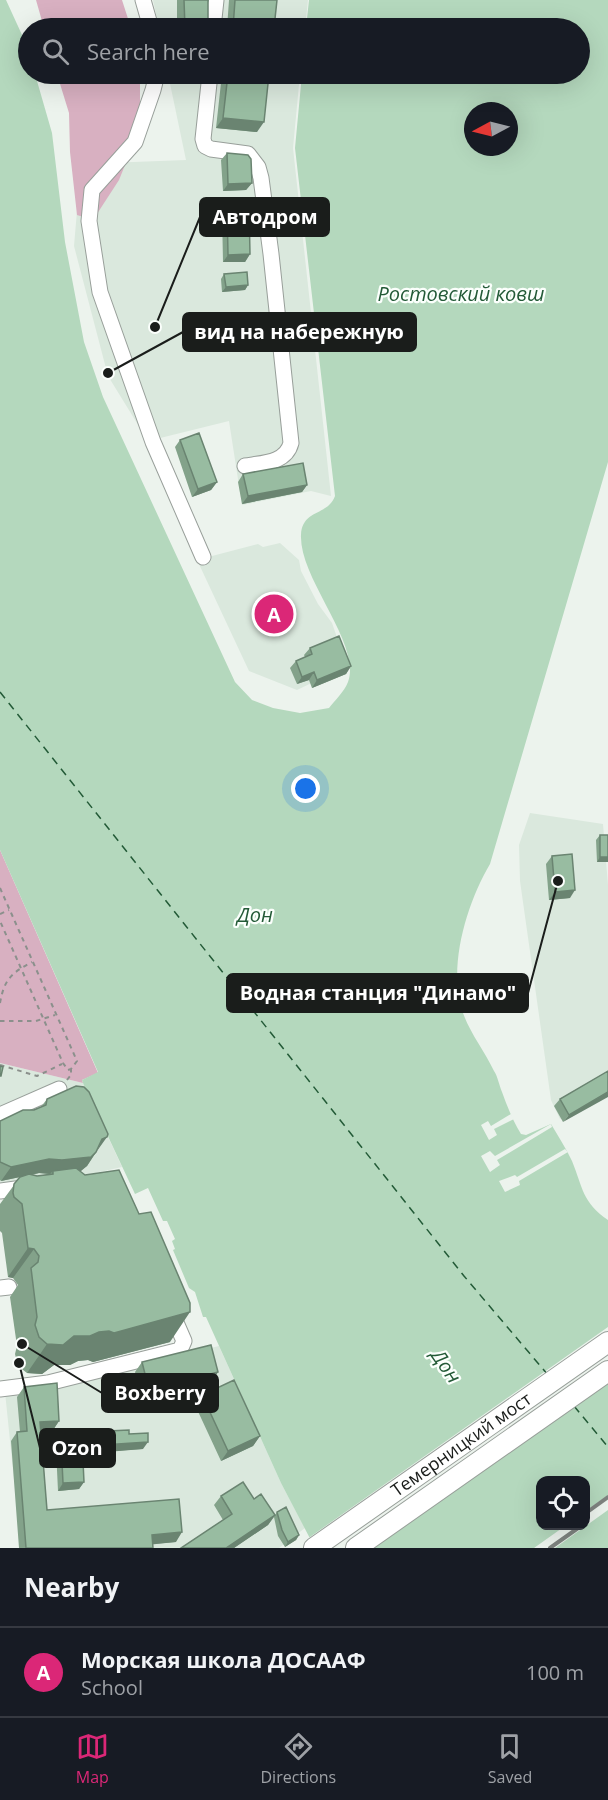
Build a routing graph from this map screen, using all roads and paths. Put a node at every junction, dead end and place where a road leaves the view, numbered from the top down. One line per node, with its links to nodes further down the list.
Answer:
1 (143, 0): 3 (street)
2 (216, 0): 4 (street)
3 (148, 18)
4 (214, 18)
5 (154, 84): 8 (street)
6 (209, 84): 7 (street)
7 (245, 466)
8 (203, 557)
9 (0, 888): 10 (path)
10 (9, 910): 11 (path); 13 (path)
11 (0, 914)
12 (0, 921): 14 (path)
13 (32, 962): 14 (path); 18 (path)
14 (21, 968): 16 (path); 19 (path)
15 (0, 985): 16 (path)
16 (3, 988): 17 (path)
17 (0, 1003)
18 (55, 1015): 19 (path); 21 (path)
19 (43, 1020): 20 (path); 21 (path)
20 (0, 1021)
21 (63, 1063): 22 (path)
22 (0, 1065)
23 (59, 1089): 24 (street)
24 (0, 1115)
25 (44, 1185): 26 (street)
26 (0, 1191)
27 (165, 1296): 30 (street)
28 (608, 1342): 31 (main road, Темерницкий мост)
29 (608, 1371): 32 (main road, Темерницкий мост)
30 (0, 1389)
31 (314, 1548)
32 (356, 1548)

